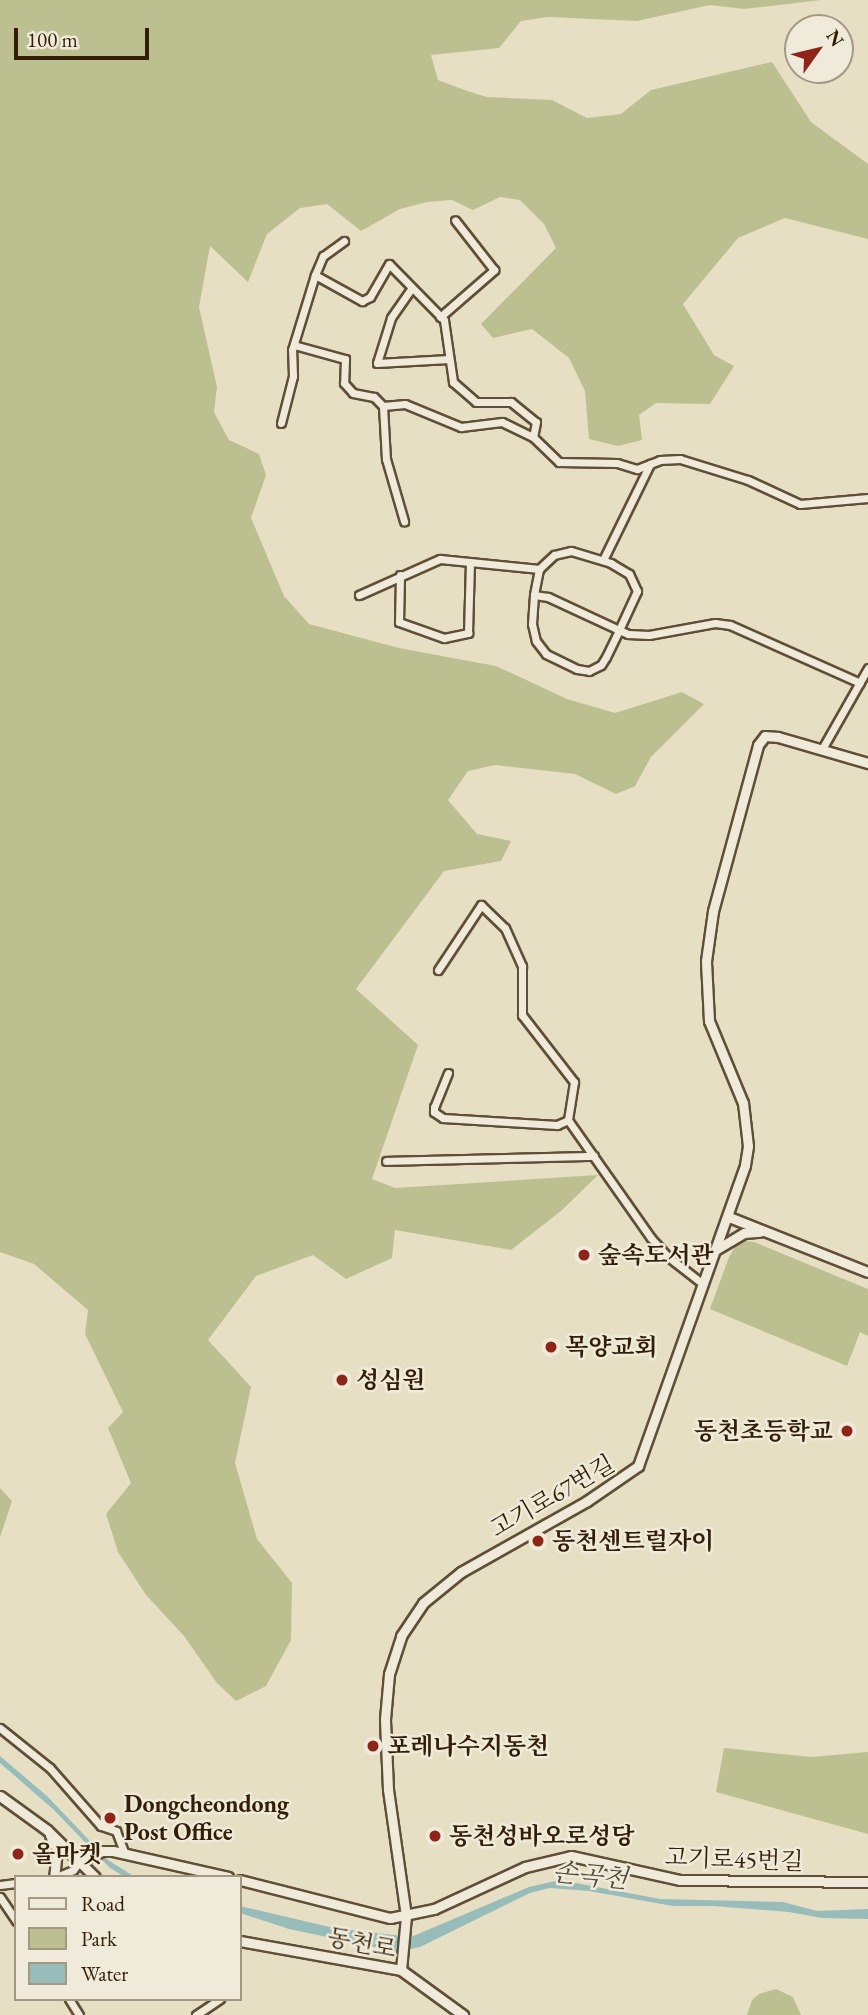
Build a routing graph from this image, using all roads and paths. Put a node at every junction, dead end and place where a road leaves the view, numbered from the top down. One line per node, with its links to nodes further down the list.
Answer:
1 (455, 220): 5 (street)
2 (344, 241): 3 (street)
3 (315, 275): 4 (street); 6 (street)
4 (411, 289): 5 (street); 7 (street)
5 (440, 317): 7 (street)
6 (294, 345): 8 (street); 9 (street)
7 (449, 359): 10 (street)
8 (383, 406): 10 (street); 13 (street)
9 (281, 423)
10 (533, 437): 11 (street)
11 (650, 464): 12 (street); 14 (street)
12 (868, 498)
13 (404, 521)
14 (603, 560): 16 (street); 20 (street)
15 (470, 562): 16 (street); 17 (street); 17 (street)
16 (539, 569): 19 (street)
17 (400, 575): 18 (street)
18 (359, 595)
19 (534, 595): 20 (street); 20 (street)
20 (619, 630): 22 (street)
21 (868, 668): 22 (street)
22 (860, 683): 23 (street)
23 (822, 749): 24 (street); 30 (street, 고기로67번길)
24 (868, 762)
25 (438, 970): 27 (street)
26 (448, 1073): 27 (street)
27 (568, 1120): 28 (street)
28 (594, 1156): 29 (street); 34 (street)
29 (386, 1161)
30 (729, 1217): 31 (street); 32 (street, 고기로67번길)
31 (768, 1232): 32 (street); 33 (street)
32 (718, 1249): 34 (street, 고기로67번길)
33 (868, 1272)
34 (703, 1284): 47 (street, 고기로67번길)
35 (0, 1728): 38 (street)
36 (0, 1796): 37 (street)
37 (47, 1830): 39 (street); 40 (street)
38 (124, 1852): 39 (street); 43 (street)
39 (80, 1861): 41 (street); 42 (street)
40 (55, 1875)
41 (60, 1875)
42 (93, 1875)
43 (220, 1875)
44 (242, 1881): 47 (street, 고기로45번길)
45 (868, 1882): 47 (street, 고기로45번길)
46 (0, 1897): 48 (street)
47 (406, 1916): 50 (street, 고기로67번길)
48 (14, 1918)
49 (242, 1941): 50 (street, 동천로)
50 (401, 1965): 53 (street, 동천로)
51 (217, 2001): 52 (street)
52 (196, 2015)
53 (464, 2015)

